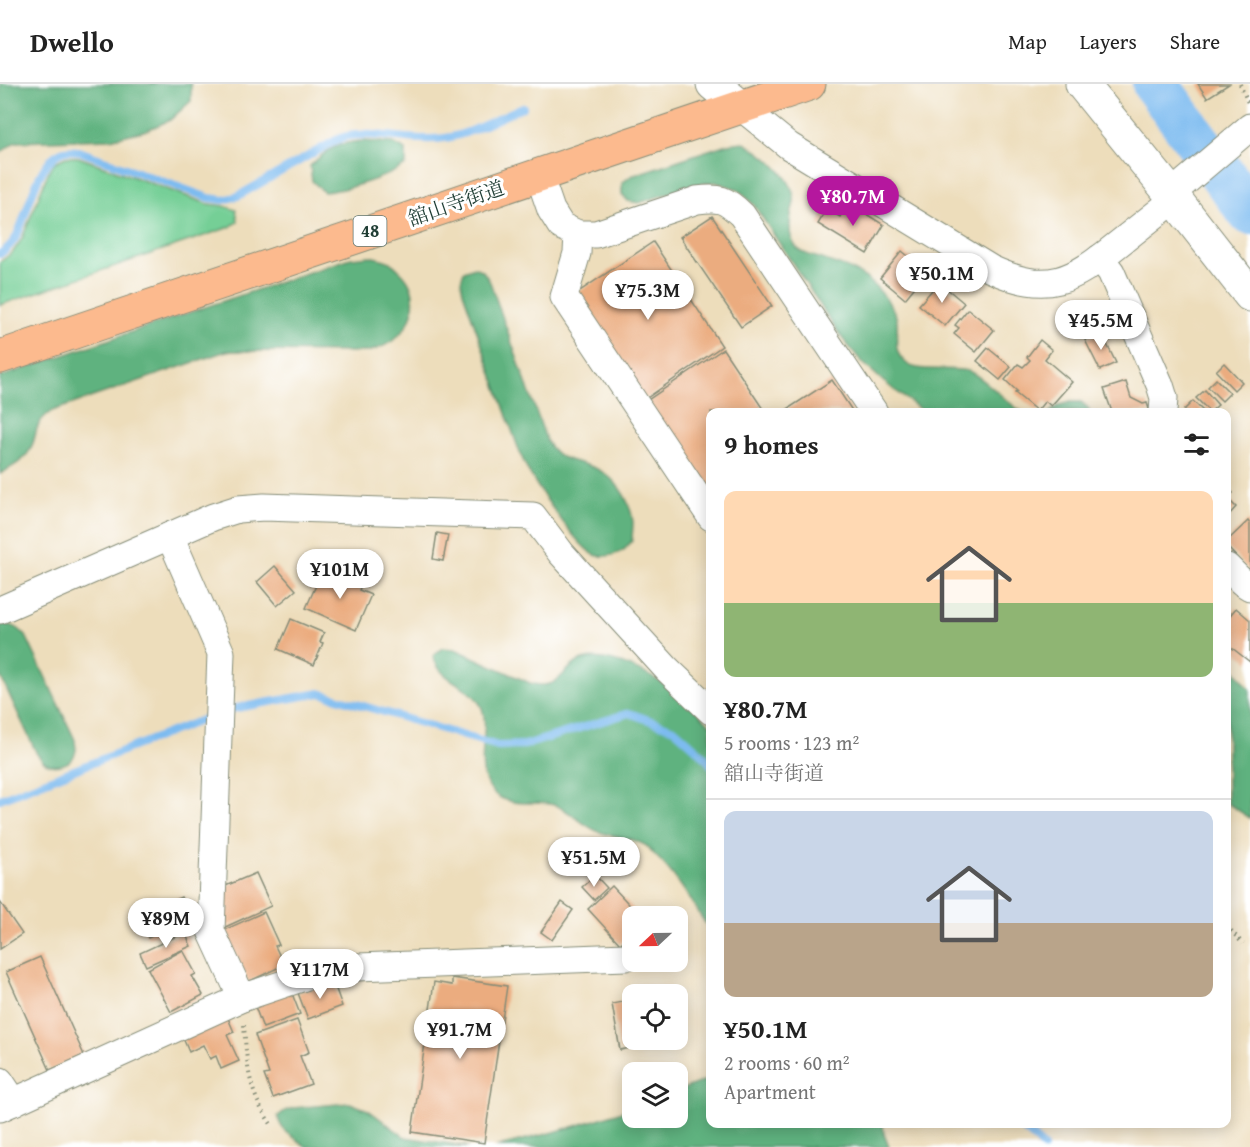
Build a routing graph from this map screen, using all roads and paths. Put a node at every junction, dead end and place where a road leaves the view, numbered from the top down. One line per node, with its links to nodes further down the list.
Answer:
1 (713, 84): 6 (street)
2 (809, 84): 6 (main road, 舘山寺街道 / 48)
3 (1082, 84): 9 (street)
4 (1240, 84): 5 (path)
5 (1250, 106)
6 (741, 107): 8 (main road, 舘山寺街道 / 48); 11 (street)
7 (1244, 132): 9 (street)
8 (539, 175): 10 (street); 13 (main road, 舘山寺街道 / 48)
9 (1177, 192): 11 (street); 12 (street)
10 (578, 234): 14 (street); 16 (street)
11 (1100, 258): 15 (street)
12 (1250, 295)
13 (0, 357)
14 (871, 408)
15 (1163, 408)
16 (706, 510)
17 (170, 536): 20 (street); 21 (street); 25 (street)
18 (1231, 571): 19 (street)
19 (1250, 587)
20 (0, 610)
21 (706, 706)
22 (1231, 930): 23 (path)
23 (1243, 944)
24 (622, 957): 25 (street)
25 (242, 998): 26 (street); 27 (path)
26 (5, 1097)
27 (271, 1125)

